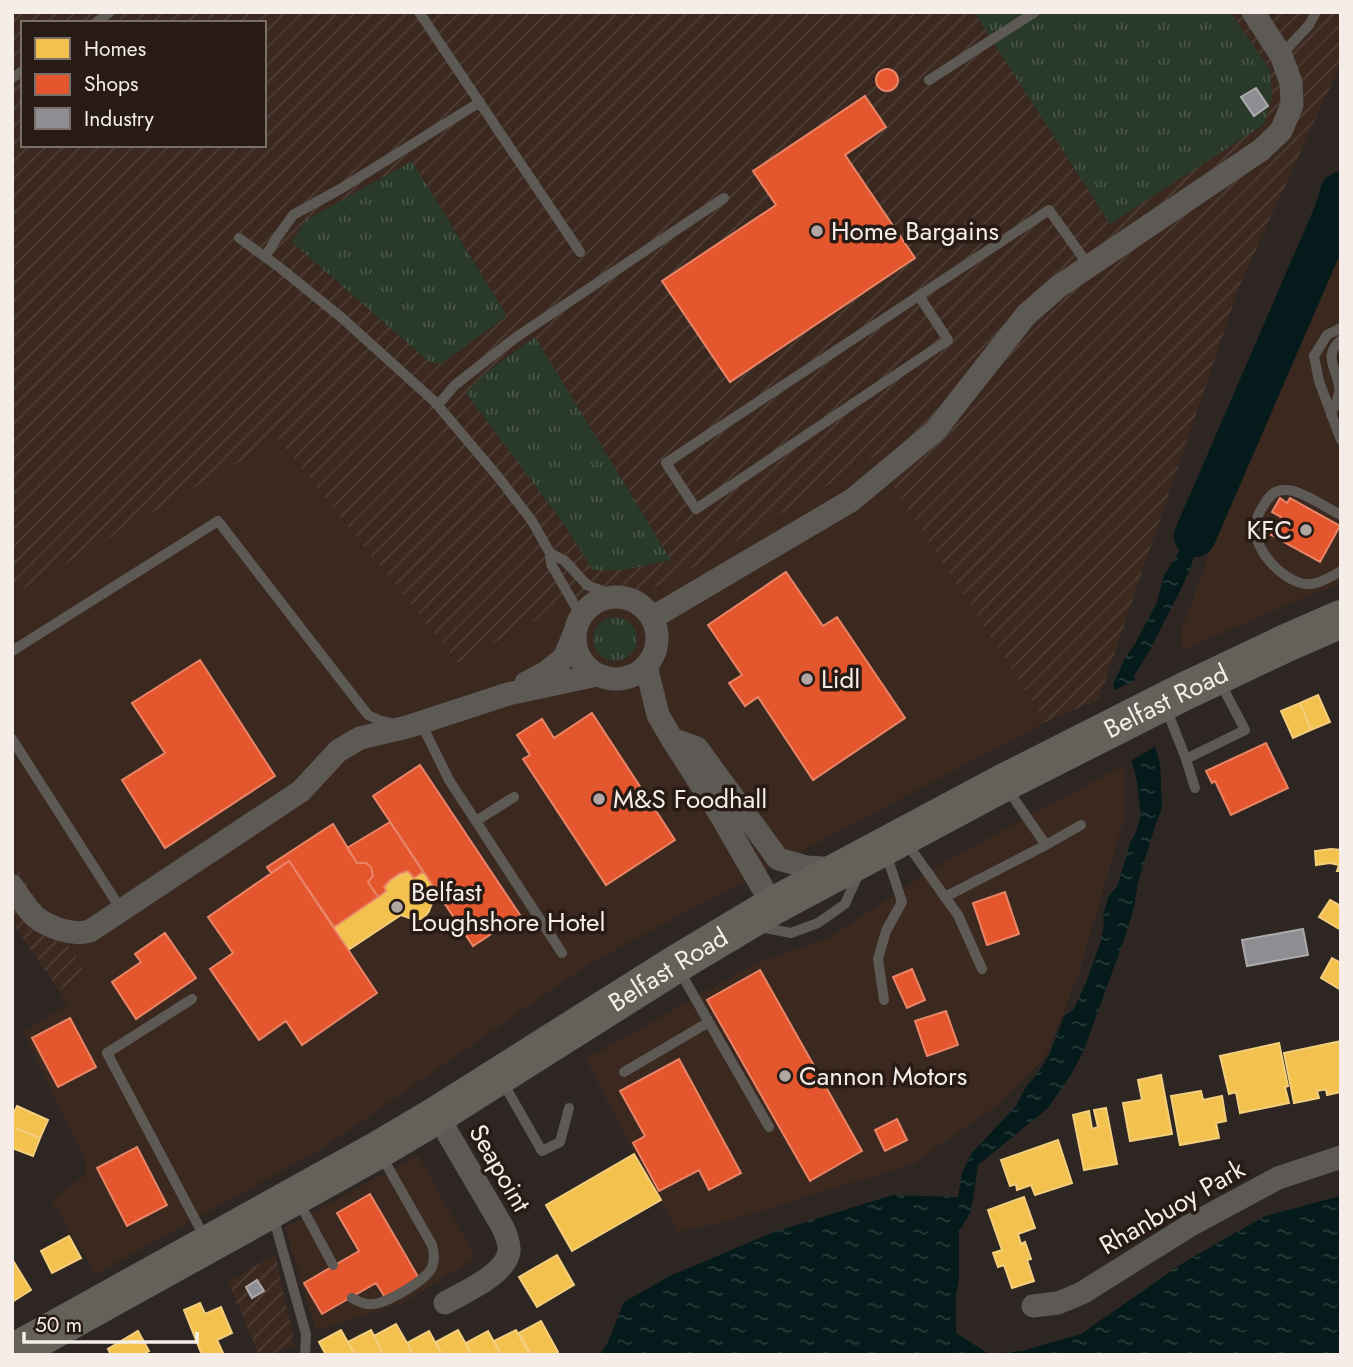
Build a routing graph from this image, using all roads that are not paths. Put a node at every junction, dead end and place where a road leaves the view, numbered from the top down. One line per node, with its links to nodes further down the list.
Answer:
1 (419, 12): 7 (lane)
2 (1035, 12): 6 (lane)
3 (1252, 12): 5 (street)
4 (1316, 12): 5 (lane)
5 (1281, 55): 12 (street)
6 (929, 80)
7 (480, 102): 10 (lane); 11 (lane)
8 (724, 198): 16 (lane)
9 (239, 238): 11 (lane)
10 (580, 252)
11 (265, 257): 16 (lane)
12 (1089, 266): 13 (lane); 23 (street)
13 (919, 296): 13 (lane)
14 (1341, 328): 17 (lane)
15 (1341, 340): 17 (lane)
16 (438, 405): 20 (lane)
17 (1331, 415): 18 (lane)
18 (1341, 440)
19 (1336, 513): 21 (lane)
20 (550, 553): 22 (lane); 25 (lane)
21 (1341, 571)
22 (617, 597): 23 (street); 25 (street)
23 (652, 618): 27 (street)
24 (1341, 620): 29 (highway, Belfast Road)
25 (578, 623): 28 (street); 31 (street)
26 (12, 651): 33 (lane)
27 (646, 666): 30 (street); 34 (street)
28 (597, 674): 30 (street); 31 (street)
29 (1217, 676): 32 (highway, Belfast Road); 39 (lane)
30 (624, 678): 34 (street)
31 (508, 694): 35 (street)
32 (1173, 709): 39 (lane); 40 (highway, Belfast Road)
33 (368, 715): 35 (lane); 36 (lane)
34 (659, 715): 38 (street)
35 (414, 725): 36 (street); 43 (lane)
36 (360, 738): 49 (street)
37 (12, 739): 49 (lane)
38 (672, 739): 46 (street); 50 (street)
39 (1186, 759): 41 (lane)
40 (1003, 783): 45 (lane); 46 (highway, Belfast Road)
41 (1195, 788)
42 (514, 797): 43 (lane)
43 (476, 821): 51 (lane)
44 (1081, 825): 45 (lane)
45 (1046, 845): 48 (lane)
46 (874, 853): 48 (lane); 50 (highway, Belfast Road); 55 (lane)
47 (12, 886): 49 (street)
48 (945, 897): 53 (lane)
49 (122, 911)
50 (759, 915): 52 (highway, Belfast Road)
51 (562, 953)
52 (676, 964): 56 (lane); 58 (highway, Belfast Road)
53 (982, 969)
54 (192, 999): 65 (lane)
55 (884, 1000)
56 (709, 1022): 57 (lane); 61 (lane)
57 (624, 1072)
58 (499, 1076): 59 (lane); 60 (highway, Belfast Road)
59 (569, 1108)
60 (437, 1115): 62 (highway, Belfast Road); 68 (street, Seapoint)
61 (769, 1127)
62 (378, 1150): 64 (highway, Belfast Road); 67 (lane)
63 (1341, 1157): 69 (street, Rhanbuoy Park)
64 (284, 1203): 65 (highway, Belfast Road); 66 (lane); 71 (lane)
65 (208, 1245): 70 (highway, Belfast Road)
66 (333, 1265)
67 (352, 1298)
68 (445, 1303)
69 (1034, 1306)
70 (12, 1353)
71 (305, 1355)

